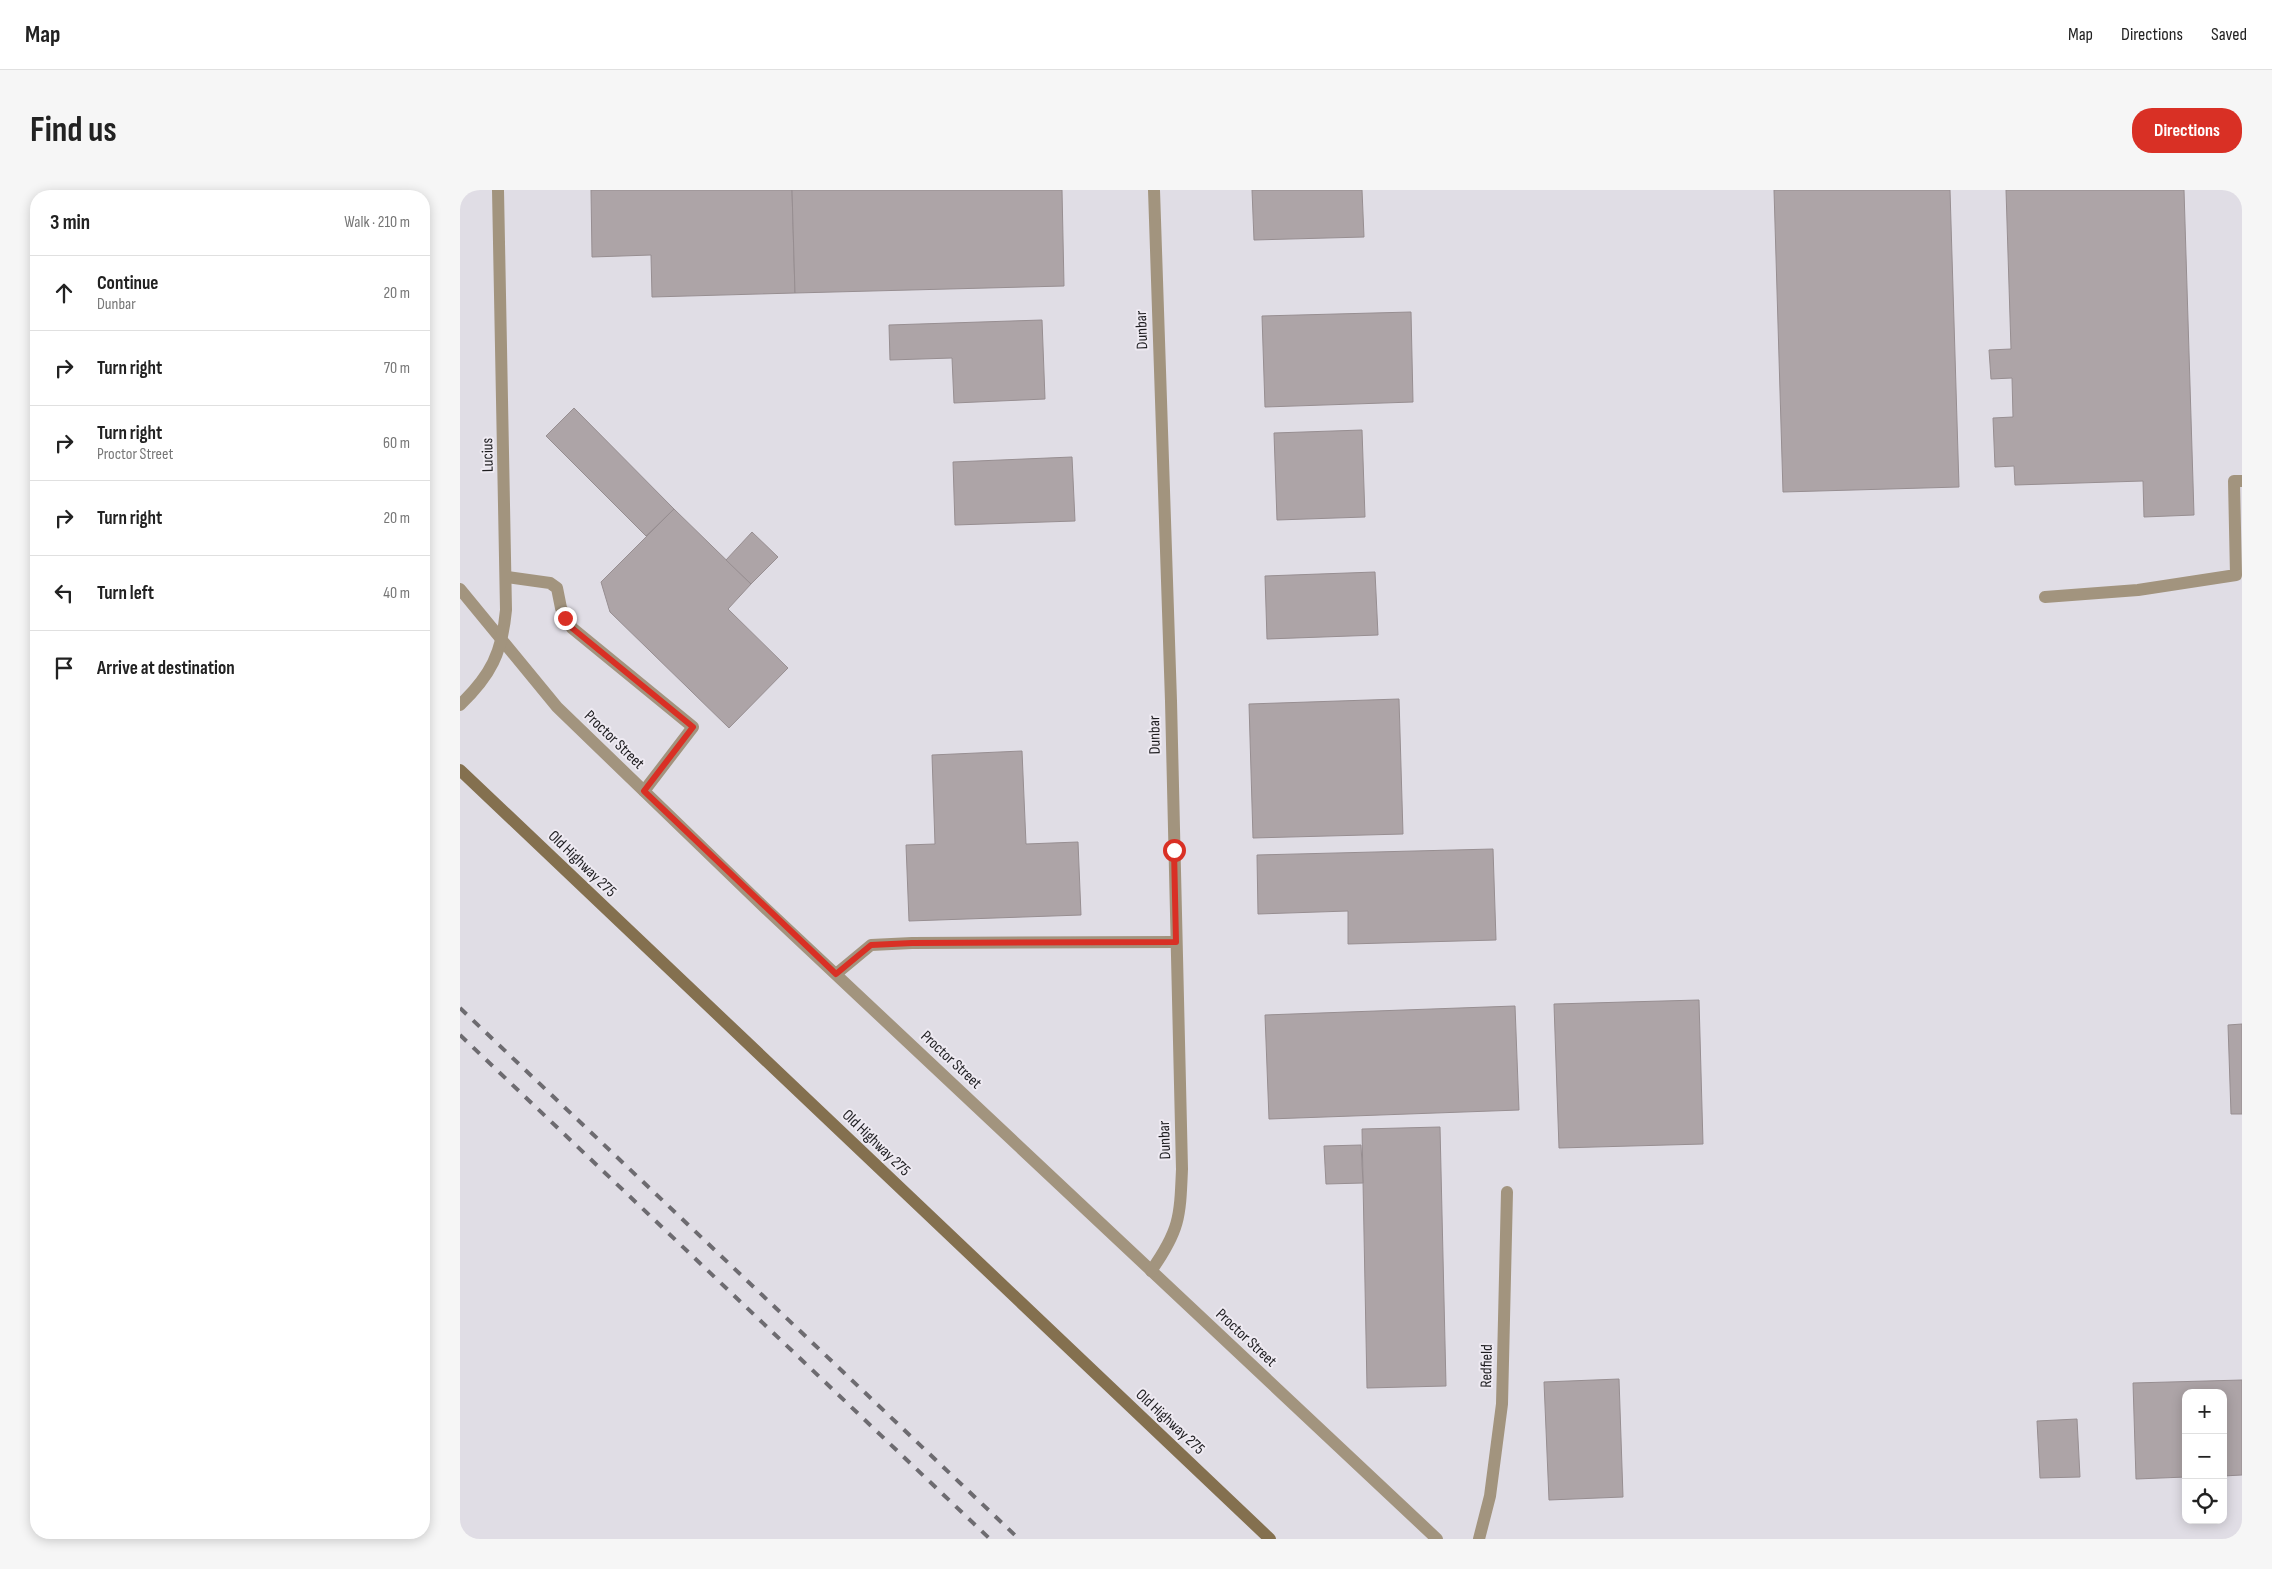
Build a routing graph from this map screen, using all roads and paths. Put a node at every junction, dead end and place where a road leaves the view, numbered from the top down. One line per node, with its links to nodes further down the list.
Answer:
1 (498, 190): 4 (street, Lucius)
2 (1154, 190): 11 (street, Dunbar)
3 (2242, 481): 6 (street)
4 (507, 577): 7 (street, Lucius); 10 (street)
5 (460, 589): 7 (street, Proctor Street)
6 (2045, 597)
7 (503, 640): 8 (street, Lucius); 10 (street, Proctor Street)
8 (460, 705)
9 (460, 770): 15 (main road, Old Highway 275)
10 (644, 791): 12 (street, Proctor Street)
11 (1176, 942): 12 (street); 14 (street, Dunbar)
12 (836, 974): 14 (street, Proctor Street)
13 (1507, 1192): 17 (street, Redfield)
14 (1151, 1271): 16 (street, Proctor Street)
15 (1270, 1539)
16 (1437, 1539)
17 (1479, 1539)

